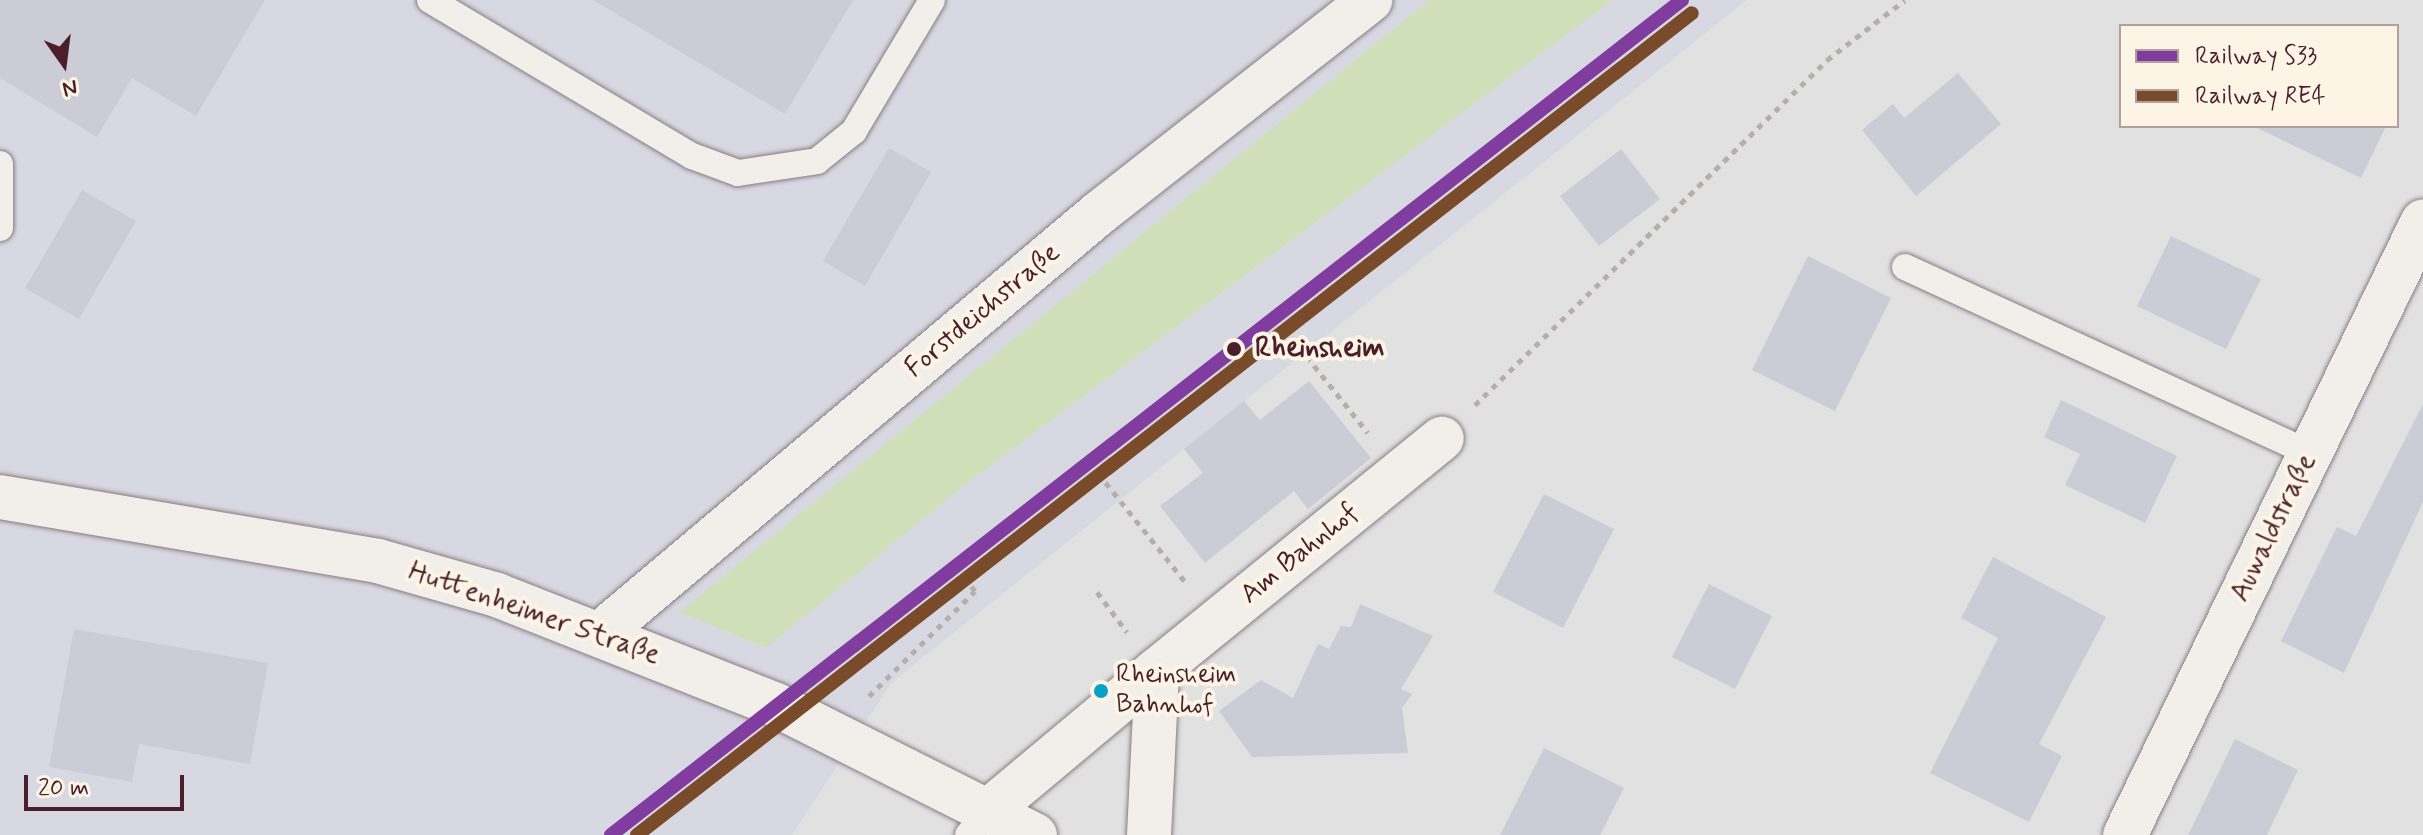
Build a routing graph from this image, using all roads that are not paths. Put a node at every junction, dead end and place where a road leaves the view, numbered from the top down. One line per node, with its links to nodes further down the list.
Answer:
1 (430, 0): 2 (lane)
2 (932, 0)
3 (1371, 0): 11 (street, Forstdeichstraße)
4 (0, 164): 6 (lane)
5 (2423, 221): 9 (street, Auwaldstraße)
6 (0, 228)
7 (1905, 267): 9 (lane)
8 (1442, 438): 12 (street, Am Bahnhof)
9 (2310, 453): 16 (street, Auwaldstraße)
10 (0, 497): 11 (street, Huttenheimer Straße)
11 (602, 632): 13 (street, Huttenheimer Straße)
12 (1157, 670): 13 (street, Am Bahnhof); 15 (street)
13 (978, 824): 14 (street, Huttenheimer Straße)
14 (1035, 835)
15 (1149, 835)
16 (2125, 835)

